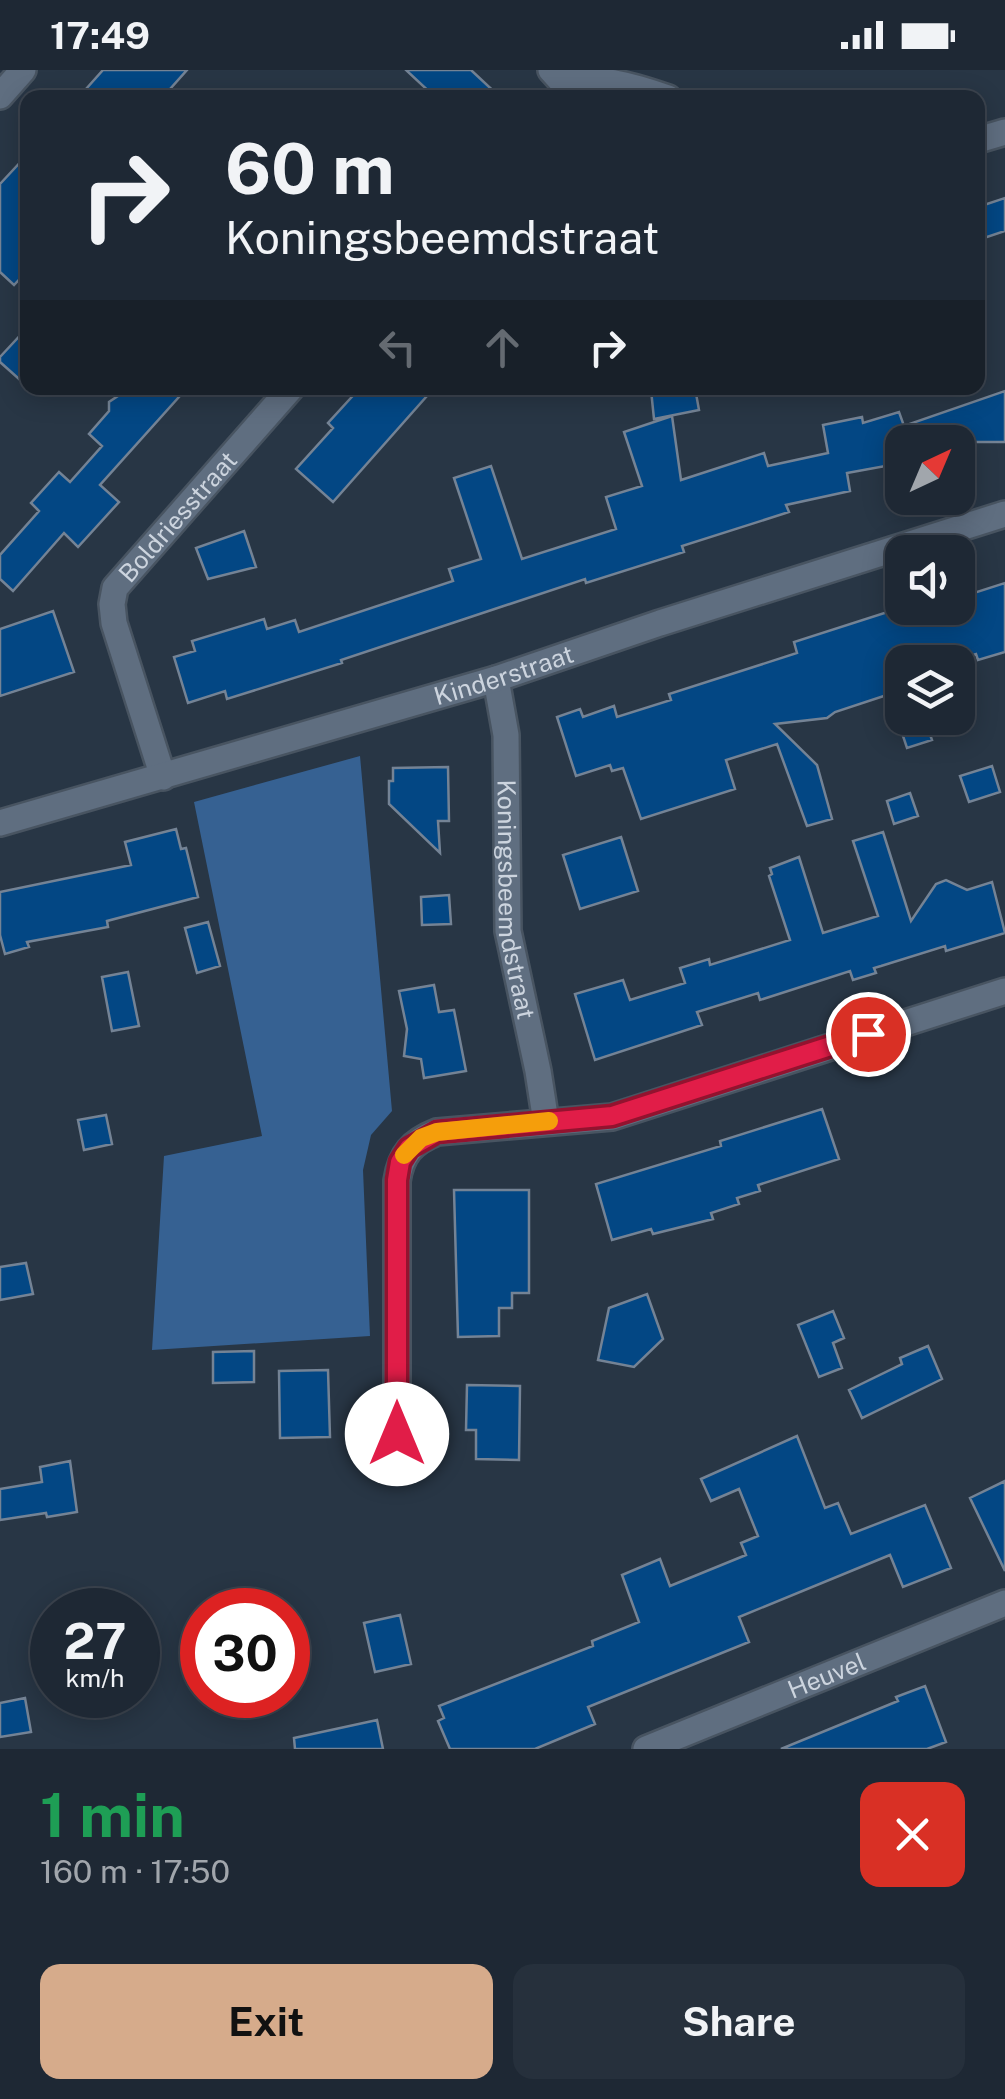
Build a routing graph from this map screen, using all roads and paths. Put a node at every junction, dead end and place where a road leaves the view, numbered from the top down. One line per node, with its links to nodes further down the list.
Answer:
1 (23, 70): 4 (street)
2 (553, 82): 3 (street)
3 (641, 90)
4 (0, 96)
5 (285, 395): 8 (street, Boldriesstraat)
6 (1005, 514): 7 (street, Kinderstraat)
7 (496, 679): 8 (street, Kinderstraat); 11 (street, Koningsbeemdstraat)
8 (163, 777): 9 (street, Kinderstraat)
9 (0, 823)
10 (1005, 992): 11 (street)
11 (546, 1122): 12 (street)
12 (397, 1434)
13 (1005, 1603): 14 (street, Heuvel)
14 (673, 1744): 15 (street, Heuvel)
15 (646, 1749)

